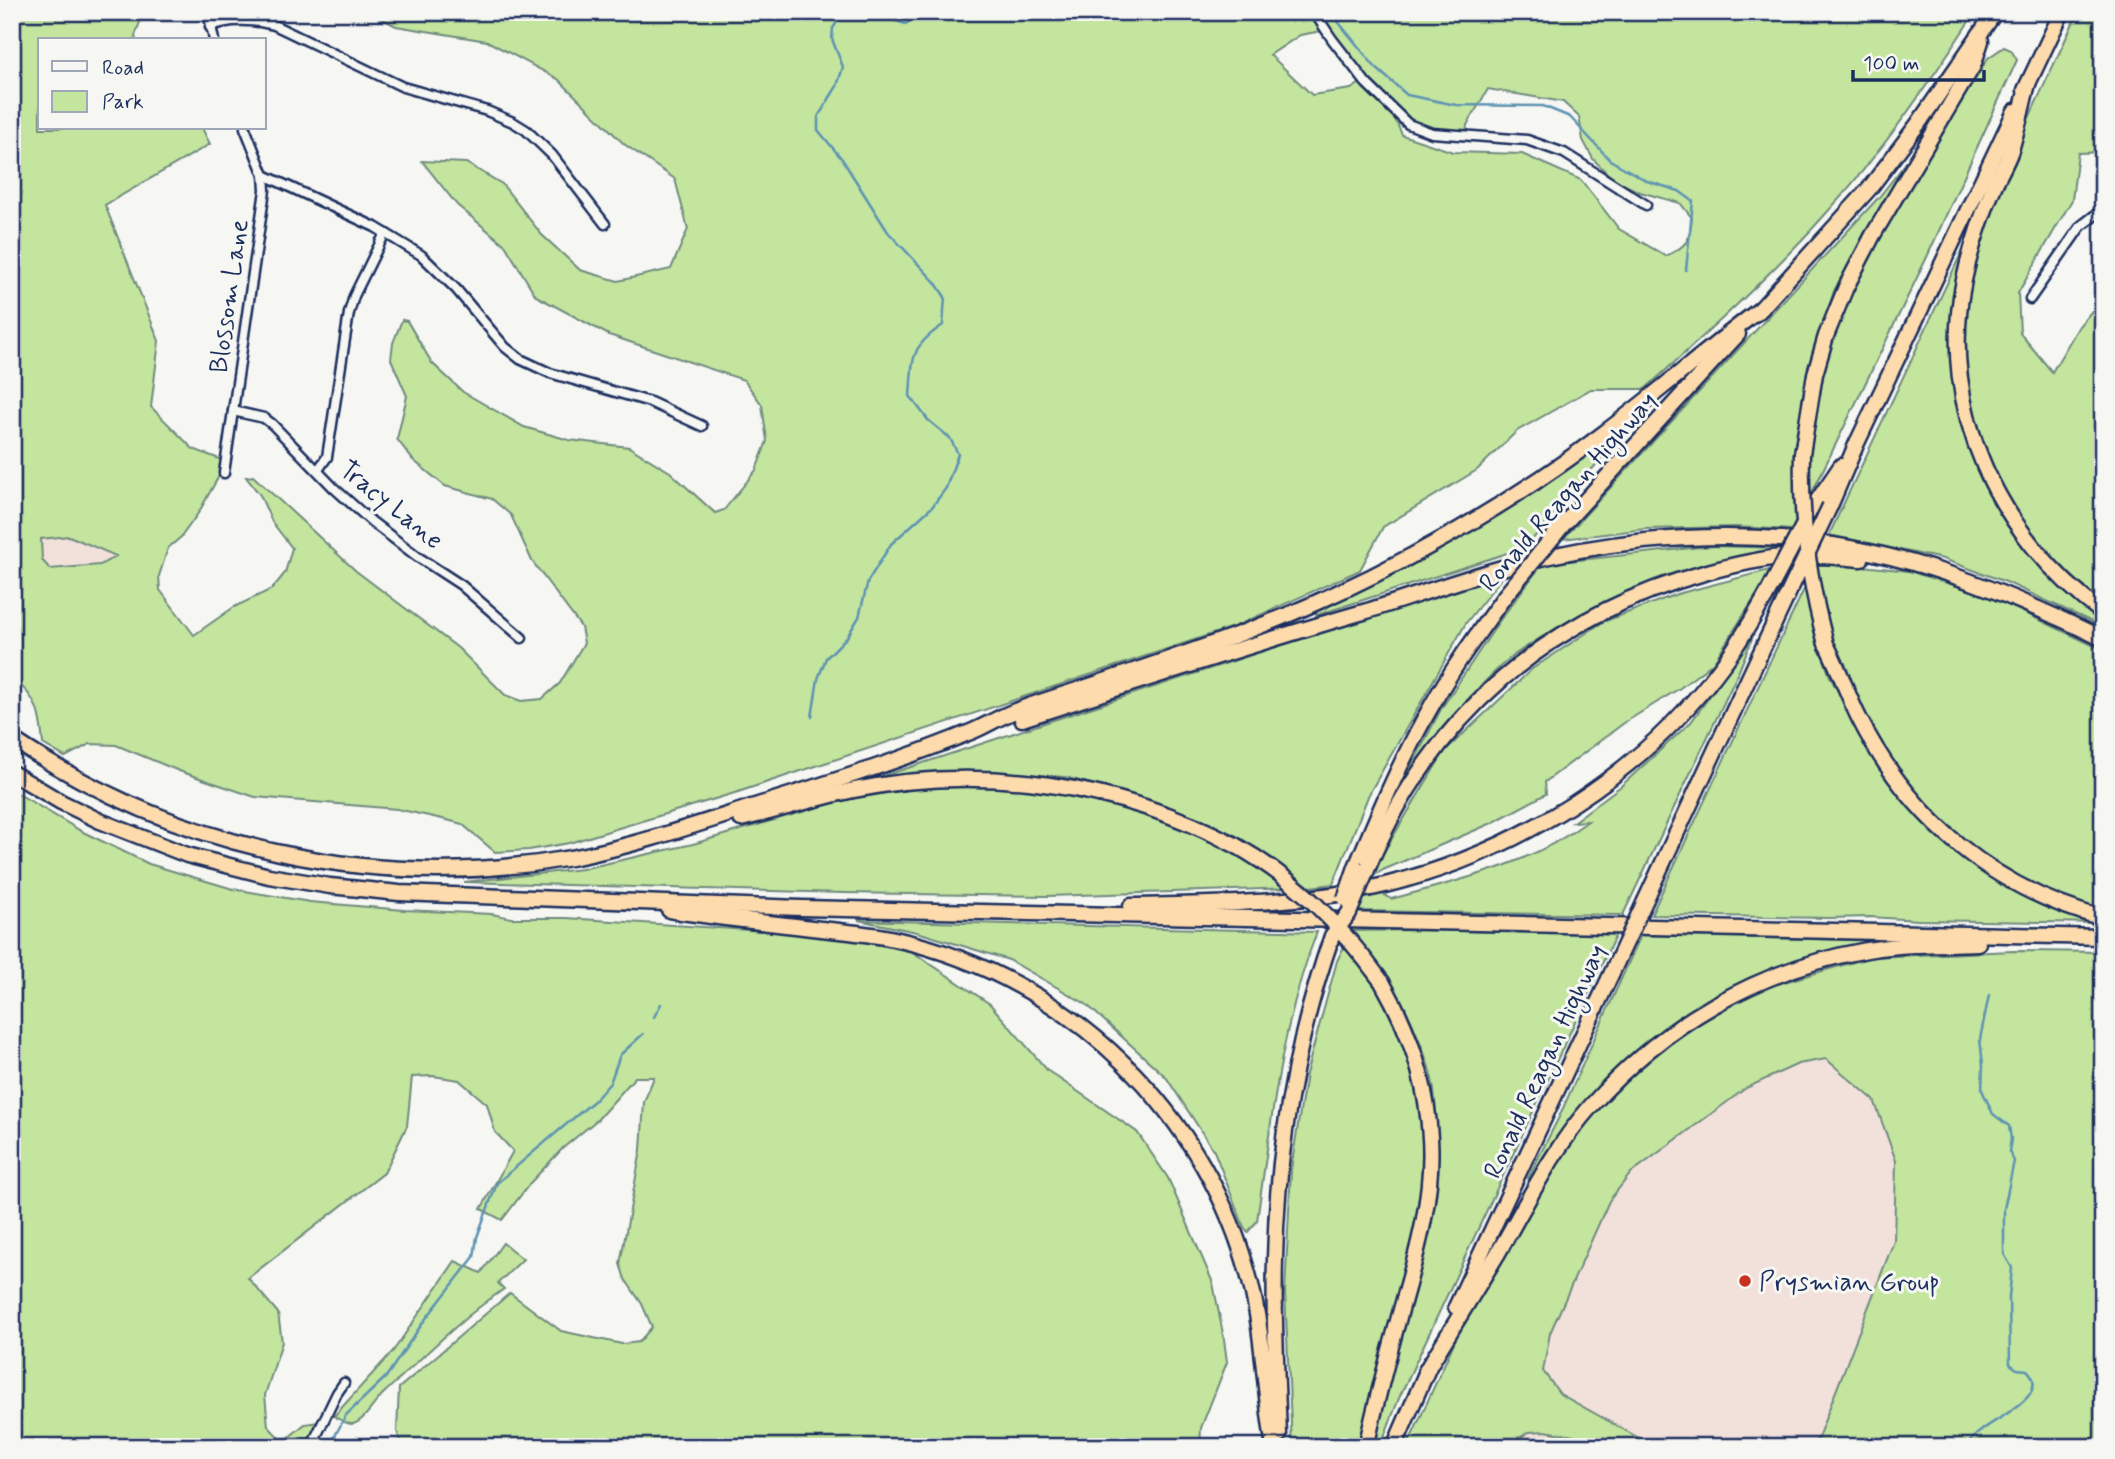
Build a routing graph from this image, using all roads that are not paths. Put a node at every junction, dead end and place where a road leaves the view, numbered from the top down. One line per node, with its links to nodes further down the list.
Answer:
1 (208, 12): 6 (street)
2 (1314, 12): 11 (street)
3 (1995, 12): 5 (highway, Ronald Reagan Highway)
4 (2062, 12): 8 (highway, Ronald Reagan Highway)
5 (1986, 26): 16 (highway, Ronald Reagan Highway); 33 (highway, bridge)
6 (210, 27): 7 (street); 13 (street)
7 (213, 38)
8 (2028, 83): 19 (highway, Ronald Reagan Highway); 23 (highway)
9 (247, 130): 10 (street, Blossom Lane)
10 (264, 176): 14 (street); 17 (street, Blossom Lane)
11 (1646, 205)
12 (2103, 209): 15 (street)
13 (605, 224)
14 (385, 233): 18 (street); 20 (street)
15 (2030, 299)
16 (1762, 308): 26 (highway); 30 (highway, Ronald Reagan Highway, bridge)
17 (233, 411): 20 (street, Tracy Lane); 21 (street, Blossom Lane)
18 (702, 426)
19 (1856, 445): 32 (highway, bridge); 36 (highway, Ronald Reagan Highway, bridge)
20 (318, 470): 24 (street, Tracy Lane)
21 (224, 473)
22 (1908, 562): 25 (highway); 26 (highway); 30 (highway)
23 (2103, 613)
24 (522, 638)
25 (2103, 639)
26 (973, 731): 29 (highway)
27 (12, 739): 29 (highway)
28 (12, 774): 31 (highway)
29 (634, 843): 41 (highway, bridge)
30 (1363, 866): 40 (highway, Ronald Reagan Highway, bridge)
31 (630, 901): 32 (highway); 39 (highway)
32 (1067, 913): 34 (highway)
33 (2103, 918)
34 (2040, 935): 35 (highway); 36 (highway)
35 (2103, 937)
36 (1426, 1371): 42 (highway, Ronald Reagan Highway)
37 (344, 1383): 38 (street)
38 (311, 1447)
39 (1274, 1447)
40 (1280, 1447)
41 (1366, 1447)
42 (1394, 1447)

